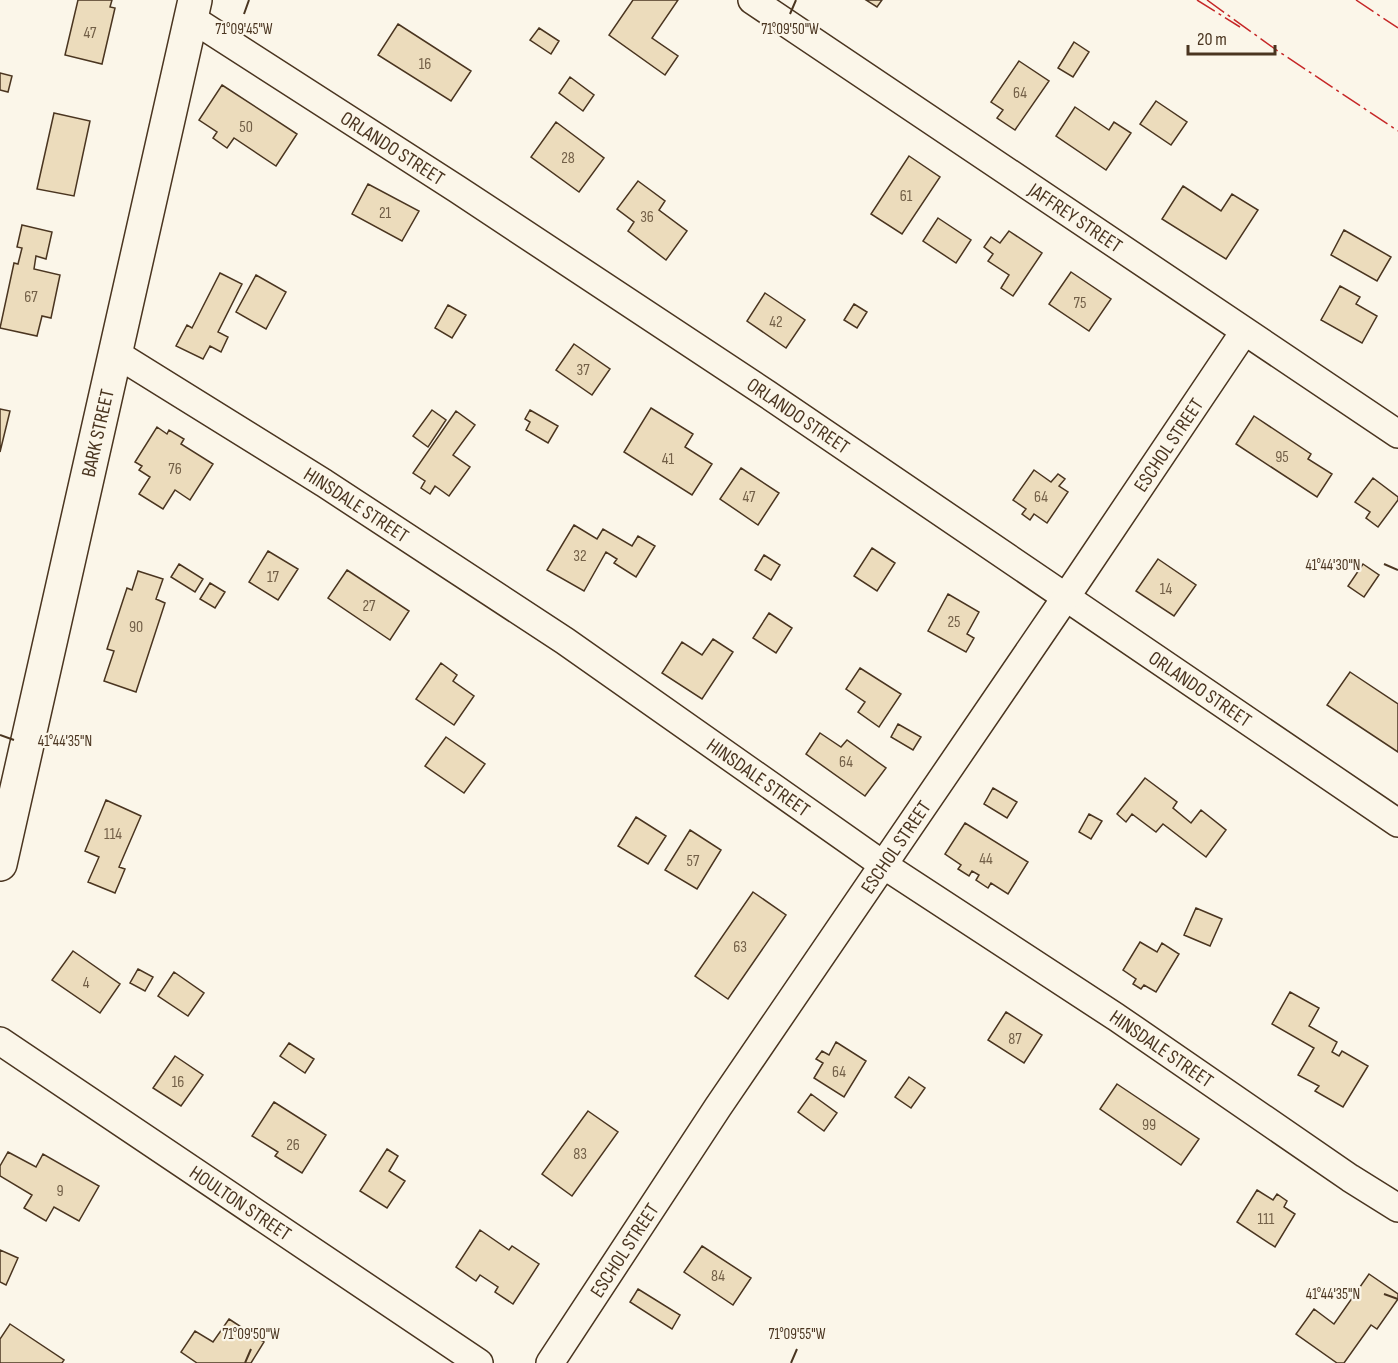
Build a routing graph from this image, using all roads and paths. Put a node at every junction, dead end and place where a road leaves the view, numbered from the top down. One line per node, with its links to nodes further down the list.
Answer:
1 (752, 0): 3 (street, JAFFREY STREET)
2 (193, 9): 4 (main road, BARK STREET); 6 (street, ORLANDO STREET)
3 (1244, 332): 5 (street, JAFFREY STREET); 6 (street, ESCHOL STREET)
4 (115, 353): 8 (main road, BARK STREET); 9 (street, HINSDALE STREET)
5 (1398, 434)
6 (1066, 597): 7 (street, ORLANDO STREET); 9 (street, ESCHOL STREET)
7 (1398, 823)
8 (0, 864)
9 (882, 864): 11 (street, HINSDALE STREET); 13 (street, ESCHOL STREET)
10 (0, 1041): 12 (street, HOULTON STREET)
11 (1398, 1208)
12 (479, 1363)
13 (550, 1363)

